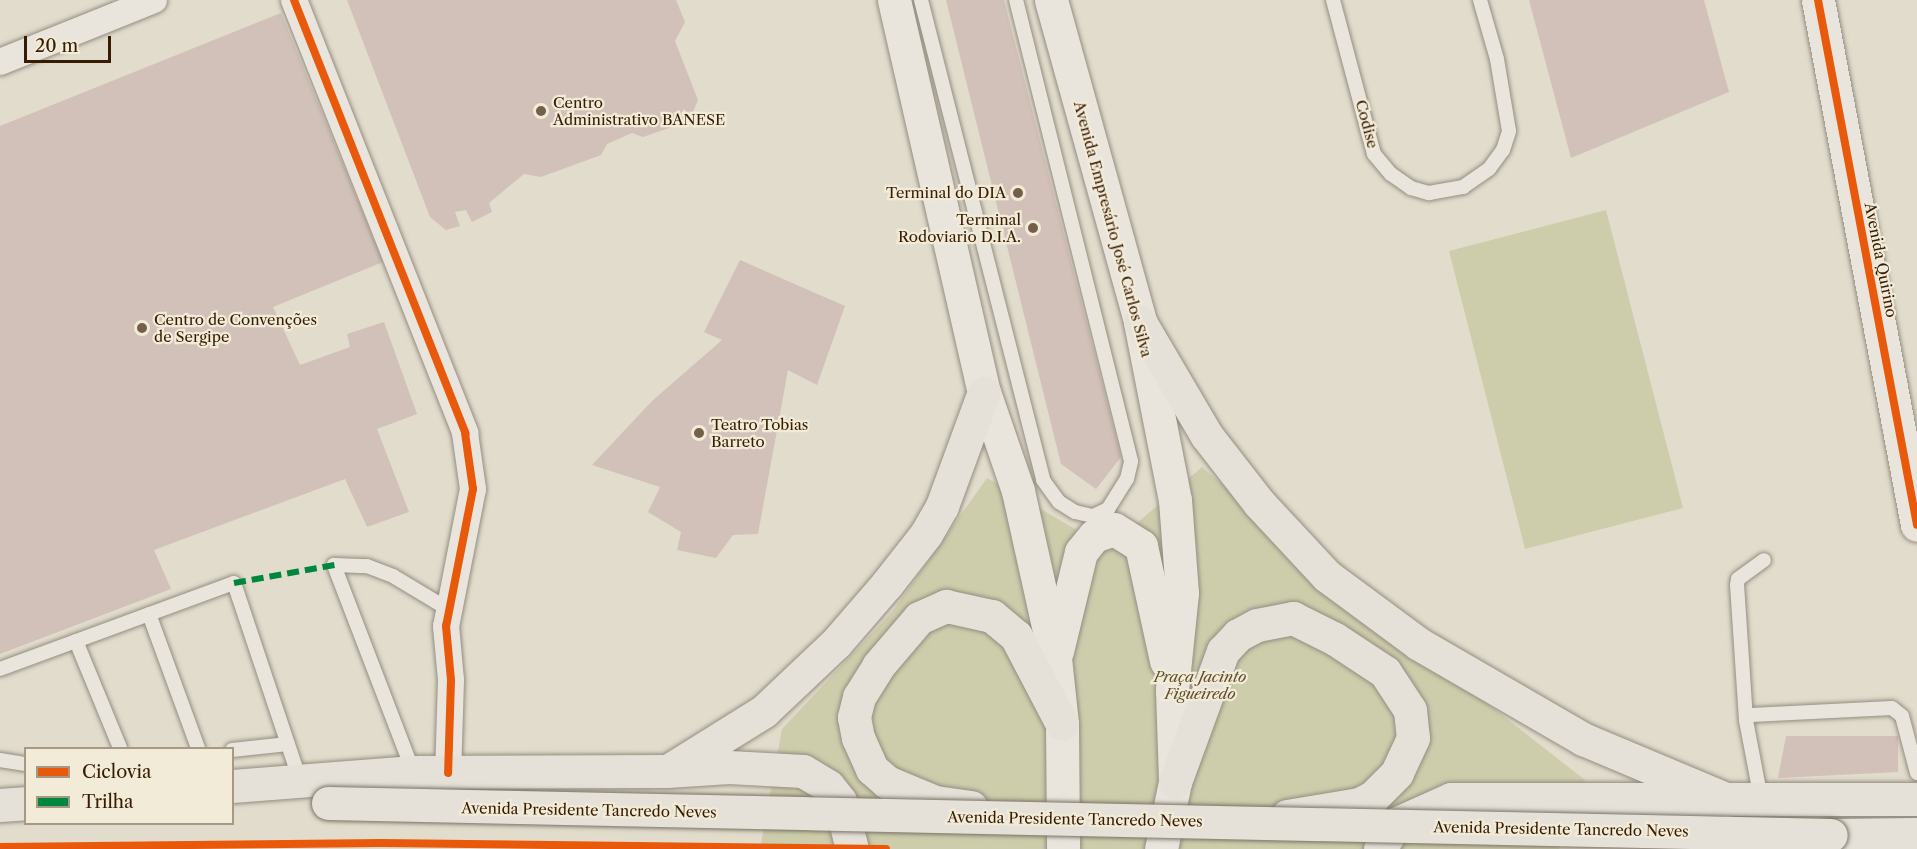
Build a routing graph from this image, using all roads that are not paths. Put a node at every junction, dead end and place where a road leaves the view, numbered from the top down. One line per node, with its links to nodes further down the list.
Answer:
1 (154, 0): 10 (street)
2 (294, 0): 16 (street)
3 (894, 0): 12 (main road)
4 (921, 0): 14 (lane)
5 (1016, 0): 14 (lane)
6 (1052, 0): 11 (main road, Avenida Empresário José Carlos Silva)
7 (1333, 0): 8 (lane, Codise)
8 (1479, 0)
9 (1818, 0): 13 (main road, Avenida Quirino)
10 (0, 62)
11 (1140, 322): 21 (main road, Avenida Empresário José Carlos Silva); 37 (main road)
12 (984, 392): 19 (main road); 30 (main road)
13 (1916, 512)
14 (1104, 526): 19 (main road); 21 (main road)
15 (1764, 560): 22 (lane)
16 (448, 609): 31 (lane); 32 (street)
17 (149, 614): 18 (lane); 24 (lane); 26 (lane)
18 (76, 641): 20 (lane); 25 (lane)
19 (1055, 658): 23 (main road)
20 (0, 669)
21 (1172, 690): 35 (main road, Avenida Empresário José Carlos Silva)
22 (1746, 720): 33 (lane); 38 (lane)
23 (1062, 724): 43 (main road); 47 (main road)
24 (288, 744): 27 (lane); 34 (lane)
25 (120, 747)
26 (198, 747)
27 (234, 750)
28 (0, 760): 29 (lane)
29 (24, 764)
30 (667, 771): 32 (main road); 46 (main road)
31 (413, 772): 32 (main road); 34 (main road)
32 (448, 772)
33 (1917, 773)
34 (300, 781): 36 (main road)
35 (1175, 782): 44 (main road); 48 (main road, Avenida Empresário José Carlos Silva)
36 (234, 786)
37 (1728, 800): 38 (main road); 49 (main road)
38 (1761, 800): 39 (main road)
39 (1917, 800)
40 (24, 804): 42 (main road)
41 (234, 804): 43 (main road, Avenida Presidente Tancredo Neves, bridge)
42 (0, 805)
43 (1027, 820): 44 (main road, Avenida Presidente Tancredo Neves, bridge)
44 (1257, 821): 45 (main road, Avenida Presidente Tancredo Neves, bridge)
45 (1917, 834)
46 (852, 849)
47 (1063, 849)
48 (1161, 849)
49 (1380, 849)

